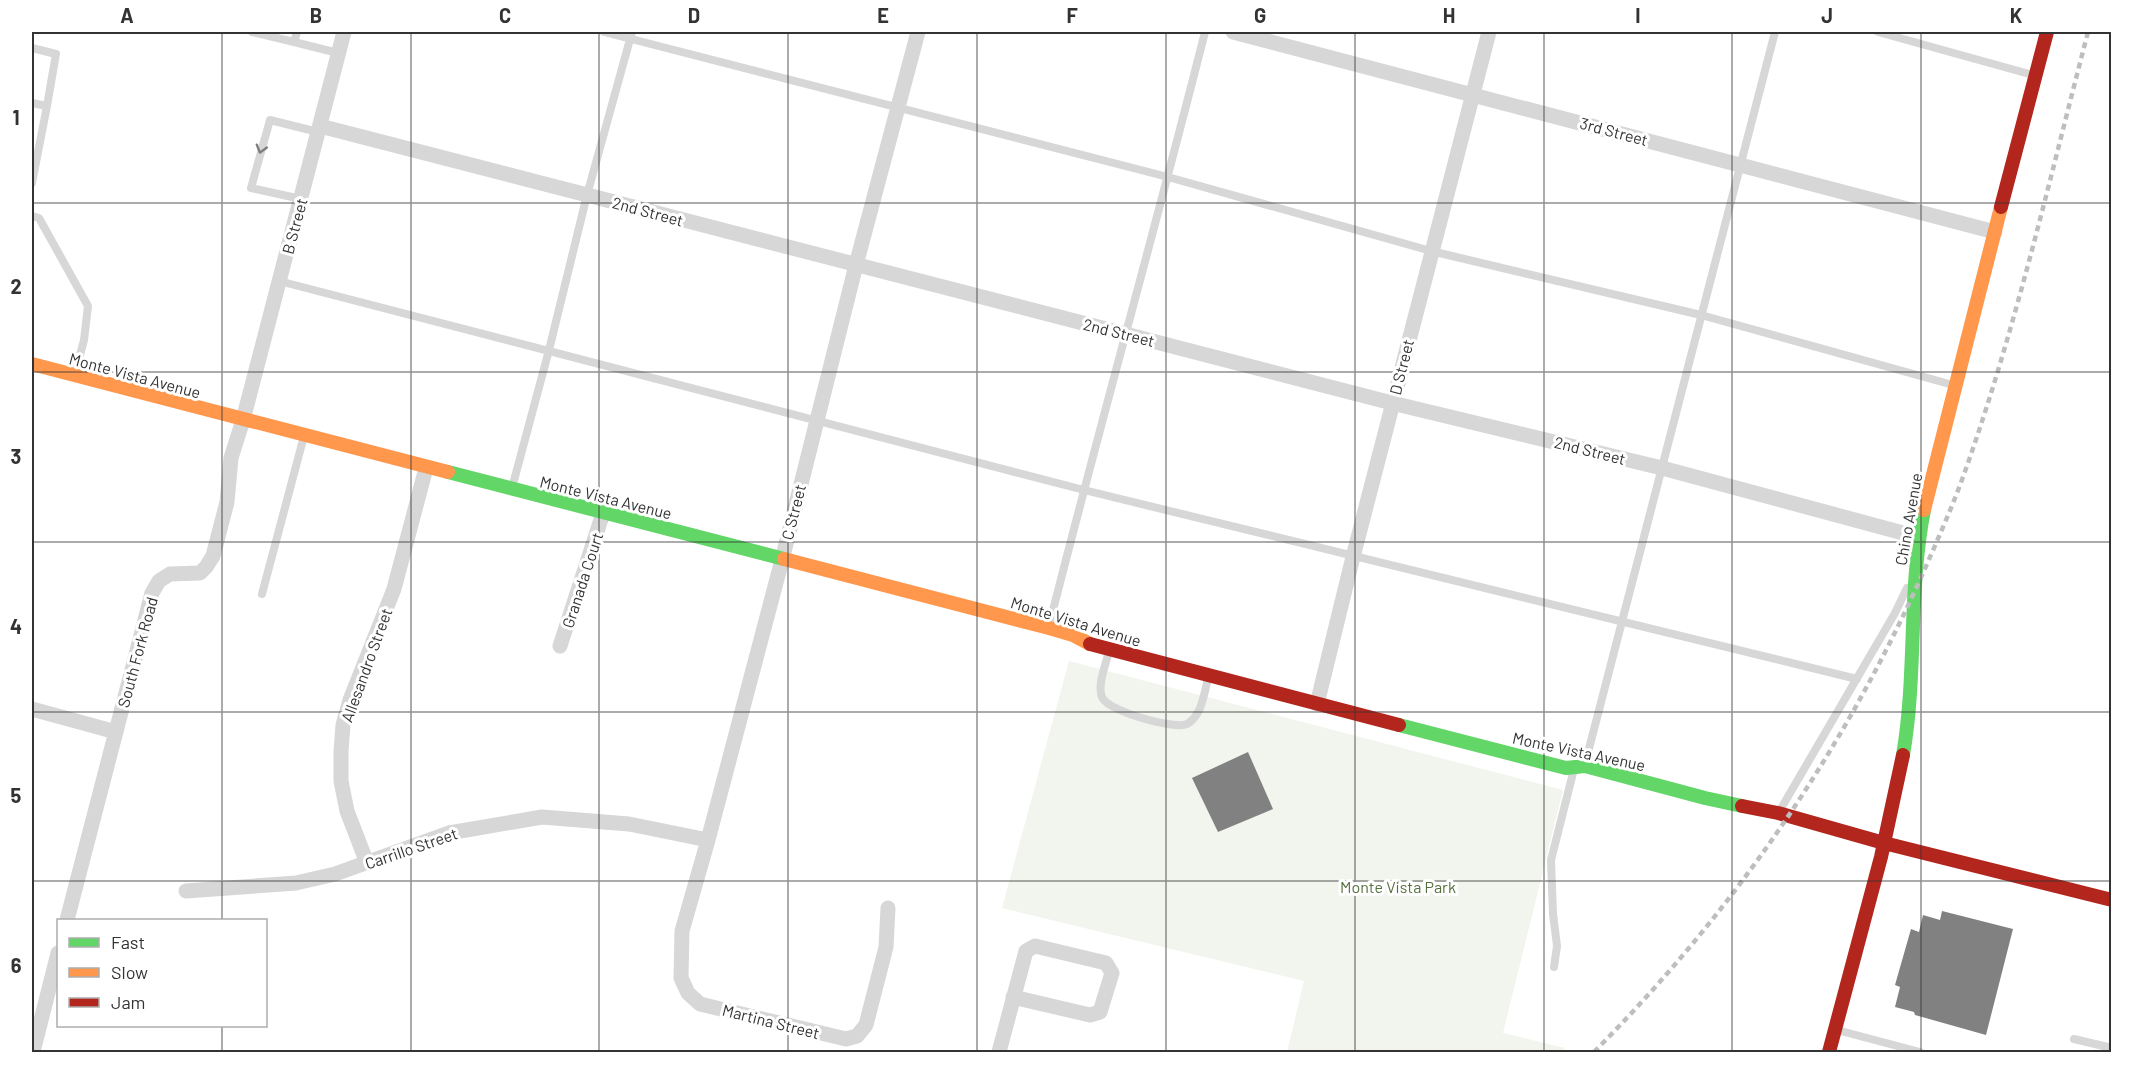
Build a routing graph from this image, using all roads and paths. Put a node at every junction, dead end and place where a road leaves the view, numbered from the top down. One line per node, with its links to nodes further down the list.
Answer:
1 (252, 32): 13 (lane)
2 (297, 32): 13 (lane)
3 (344, 32): 15 (street, B Street)
4 (604, 32): 12 (lane)
5 (918, 32): 20 (street, C Street)
6 (1204, 32): 23 (lane)
7 (1233, 32): 17 (street, 3rd Street)
8 (1489, 32): 17 (street, D Street)
9 (1775, 32): 22 (lane)
10 (1878, 32): 16 (lane)
11 (2047, 32): 16 (street, Chino Avenue)
12 (631, 35): 20 (lane); 25 (lane)
13 (294, 42): 15 (lane)
14 (32, 48): 19 (lane)
15 (339, 53): 21 (street, B Street)
16 (2036, 75): 28 (street, Chino Avenue)
17 (1472, 94): 22 (street, 3rd Street); 29 (street, D Street)
18 (32, 102): 19 (lane)
19 (47, 106): 24 (lane)
20 (899, 108): 23 (lane); 30 (street, C Street)
21 (319, 129): 25 (street, 2nd Street); 26 (street, B Street); 26 (lane, one-way to 26)
22 (1741, 164): 28 (street, 3rd Street); 32 (lane)
23 (1168, 177): 29 (lane); 33 (lane)
24 (32, 183)
25 (587, 195): 30 (street, 2nd Street); 34 (lane)
26 (301, 199): 31 (street, B Street)
27 (32, 216): 36 (lane)
28 (1995, 232): 37 (street, Chino Avenue)
29 (1431, 251): 32 (lane); 38 (street, D Street)
30 (856, 265): 33 (street, 2nd Street); 39 (street, C Street)
31 (279, 281): 34 (lane); 40 (street, B Street)
32 (1701, 315): 37 (lane); 43 (lane)
33 (1124, 334): 38 (street, 2nd Street); 45 (lane)
34 (549, 350): 39 (lane); 44 (lane)
35 (32, 364): 36 (street, Monte Vista Avenue)
36 (74, 376): 40 (street, Monte Vista Avenue)
37 (1954, 385): 47 (street, Chino Avenue)
38 (1392, 403): 43 (street, 2nd Street); 48 (street, D Street)
39 (816, 419): 45 (lane); 49 (street, C Street)
40 (243, 420): 41 (street, Monte Vista Avenue); 60 (street, South Fork Road)
41 (304, 436): 42 (street, Monte Vista Avenue); 51 (lane)
42 (426, 468): 44 (street, Monte Vista Avenue); 65 (street, Allesandro Street)
43 (1662, 468): 47 (street, 2nd Street); 52 (lane)
44 (511, 490): 46 (street, Monte Vista Avenue)
45 (1084, 490): 48 (lane); 53 (lane)
46 (603, 513): 49 (street, Monte Vista Avenue); 54 (street, Granada Court)
47 (1918, 537): 50 (street, Chino Avenue)
48 (1353, 557): 52 (lane); 58 (street, D Street)
49 (782, 560): 53 (street, Monte Vista Avenue); 63 (street, C Street)
50 (1915, 571): 57 (lane); 64 (street, Chino Avenue)
51 (262, 594)
52 (1623, 620): 57 (lane); 61 (lane)
53 (1049, 628): 55 (street, Monte Vista Avenue)
54 (560, 646)
55 (1110, 650): 56 (street, Monte Vista Avenue); 56 (lane)
56 (1209, 676): 58 (street, Monte Vista Avenue)
57 (1857, 679): 62 (lane)
58 (1317, 704): 61 (street, Monte Vista Avenue)
59 (32, 709): 60 (street)
60 (116, 732): 69 (street, South Fork Road)
61 (1579, 767): 62 (street, Monte Vista Avenue); 71 (lane)
62 (1779, 813): 64 (street, Monte Vista Avenue)
63 (708, 840): 65 (street, Carrillo Street); 72 (street, C Street)
64 (1884, 843): 67 (street, Monte Vista Avenue); 74 (street, Chino Avenue)
65 (367, 863): 66 (street, Carrillo Street)
66 (186, 891)
67 (2112, 900)
68 (888, 908): 72 (street, Martina Street)
69 (68, 919)
70 (57, 957): 76 (street)
71 (1554, 967)
72 (688, 993)
73 (1013, 997): 73 (street); 78 (street)
74 (1835, 1030): 79 (street, Chino Avenue); 80 (lane)
75 (2074, 1038): 77 (lane)
76 (33, 1048)
77 (2112, 1048)
78 (999, 1053)
79 (1829, 1053)
80 (1920, 1053)

